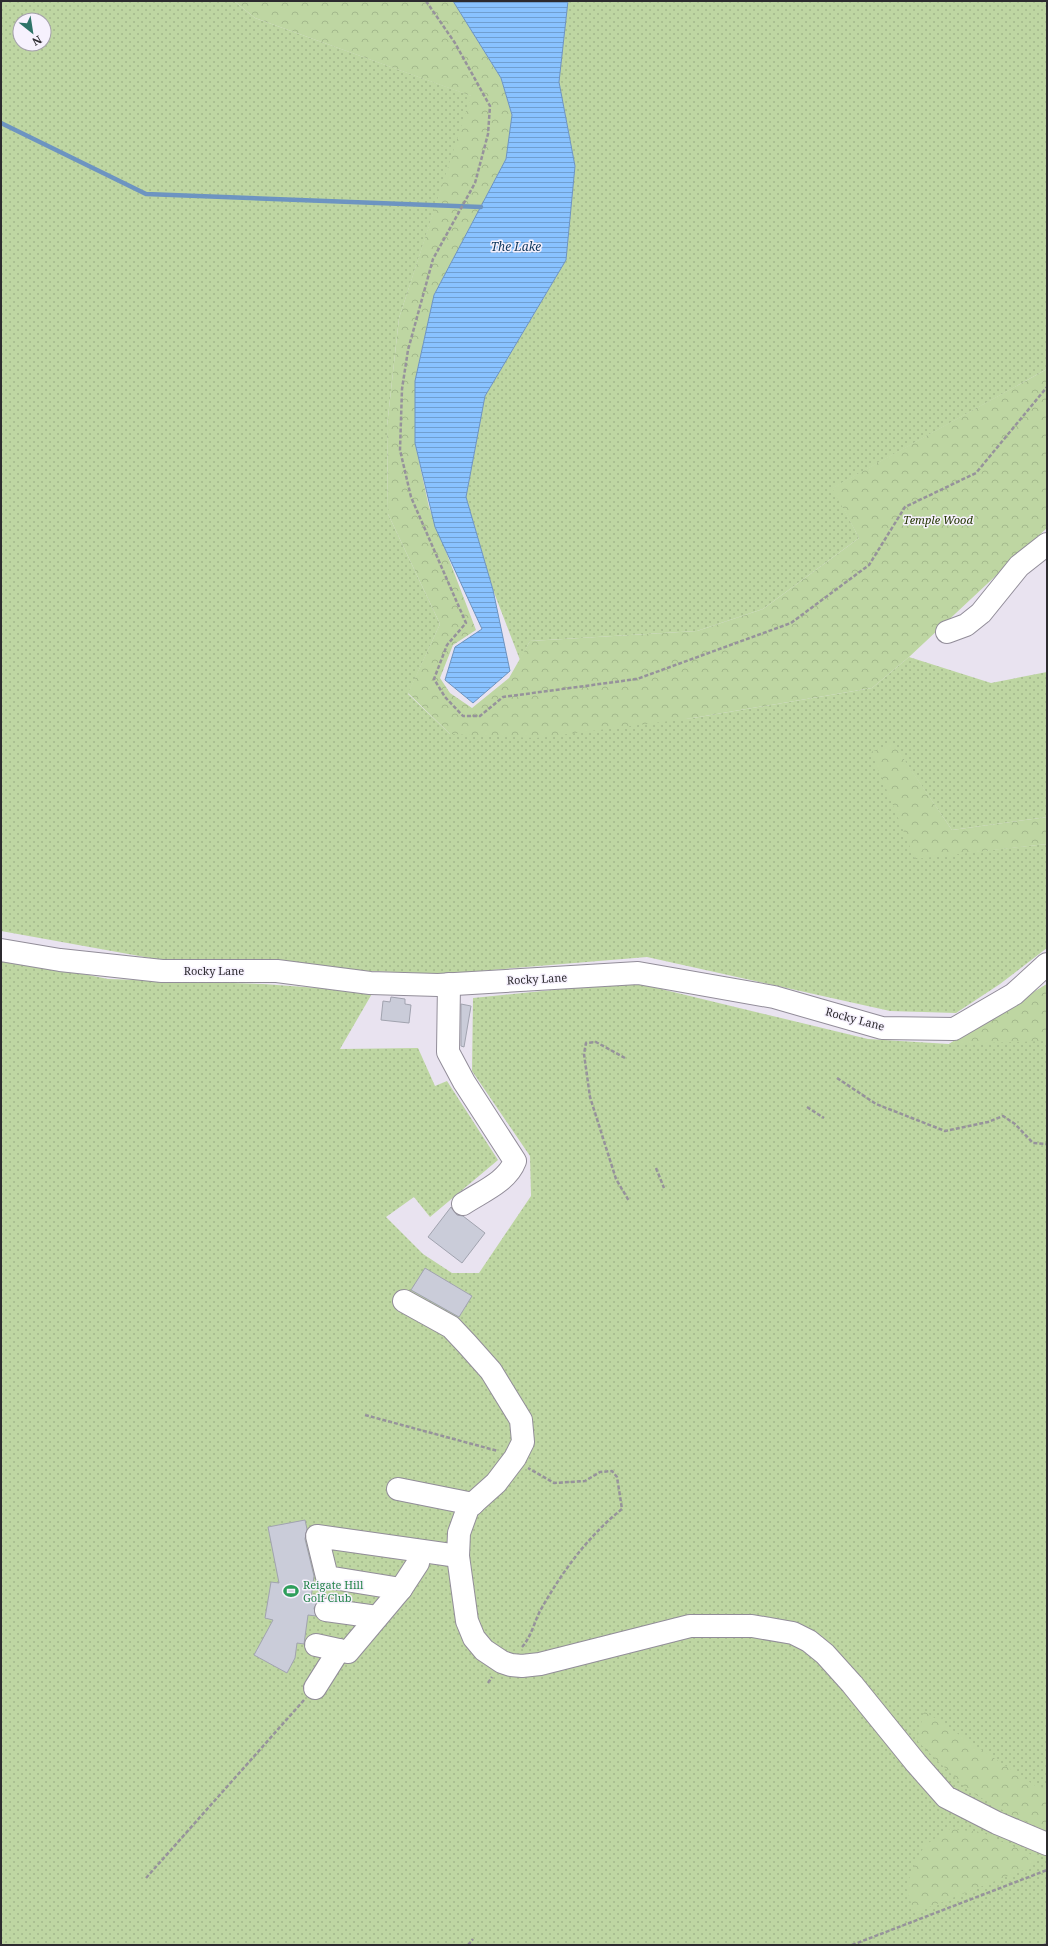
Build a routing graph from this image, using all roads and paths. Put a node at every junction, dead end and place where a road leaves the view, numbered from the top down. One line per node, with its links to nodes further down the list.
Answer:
1 (426, 1): 2 (path)
2 (1047, 387)
3 (1047, 544): 4 (street)
4 (947, 632)
5 (1, 950): 7 (street, Rocky Lane)
6 (1047, 964): 7 (street, Rocky Lane)
7 (449, 984): 16 (street)
8 (625, 1058): 15 (path)
9 (837, 1078): 12 (path)
10 (807, 1107): 11 (path)
11 (824, 1118)
12 (1047, 1144)
13 (656, 1168): 14 (path)
14 (664, 1188)
15 (629, 1201)
16 (463, 1204)
17 (404, 1301): 19 (street)
18 (365, 1415): 19 (path)
19 (514, 1459): 21 (street); 29 (path)
20 (398, 1489): 21 (street)
21 (473, 1504): 23 (street)
22 (420, 1551): 23 (street); 24 (street); 24 (street)
23 (458, 1556): 29 (street)
24 (401, 1589): 26 (street)
25 (326, 1610): 26 (street)
26 (377, 1617): 28 (street)
27 (316, 1645): 28 (street)
28 (339, 1650): 31 (street)
29 (502, 1662): 30 (path); 32 (street)
30 (488, 1683)
31 (315, 1688): 34 (path)
32 (1047, 1844)
33 (1047, 1870): 38 (path)
34 (146, 1878)
35 (473, 1939): 37 (path)
36 (1047, 1944): 39 (path)
37 (468, 1945)
38 (852, 1945)
39 (1044, 1945)

